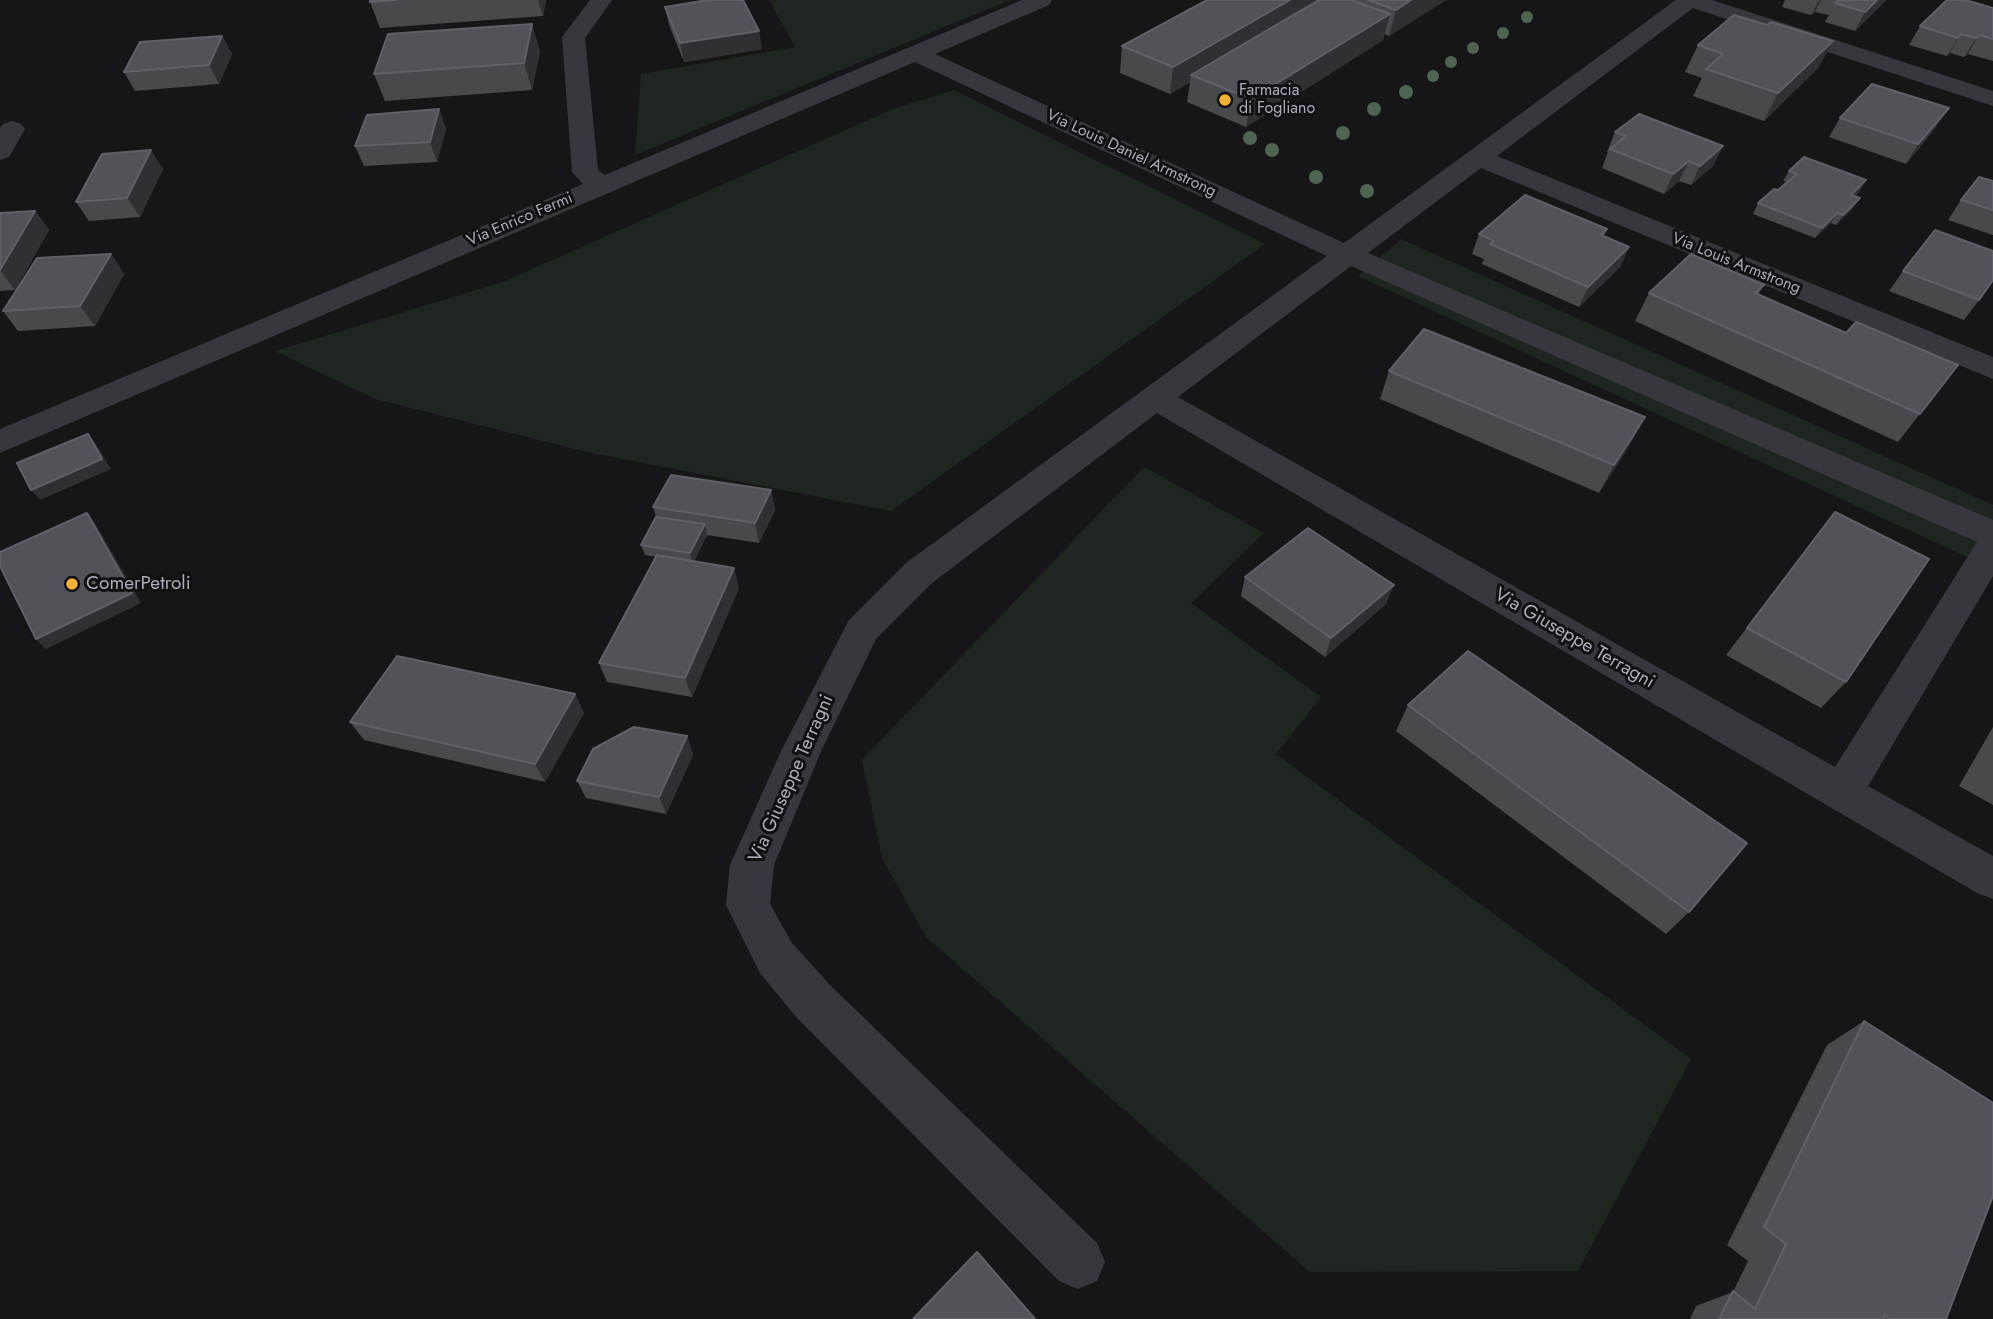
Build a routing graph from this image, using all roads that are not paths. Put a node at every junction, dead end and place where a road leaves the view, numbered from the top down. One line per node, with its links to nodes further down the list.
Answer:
1 (601, 0): 7 (street)
2 (1041, 0): 4 (street, Via Enrico Fermi)
3 (1690, 0): 5 (street); 6 (street)
4 (917, 54): 7 (street, Via Enrico Fermi); 8 (street, Via Louis Daniel Armstrong)
5 (1993, 99)
6 (1479, 158): 8 (street); 9 (street, Via Louis Armstrong)
7 (601, 186): 11 (street, Via Enrico Fermi)
8 (1346, 254): 10 (street, Via Giuseppe Terragni); 12 (street, Via Louis Daniel Armstrong)
9 (1993, 369)
10 (1156, 398): 14 (street, Via Giuseppe Terragni); 16 (street, Via Giuseppe Terragni)
11 (0, 442)
12 (1993, 534)
13 (1993, 546): 14 (street)
14 (1841, 793): 15 (street, Via Giuseppe Terragni)
15 (1993, 879)
16 (1078, 1262)

